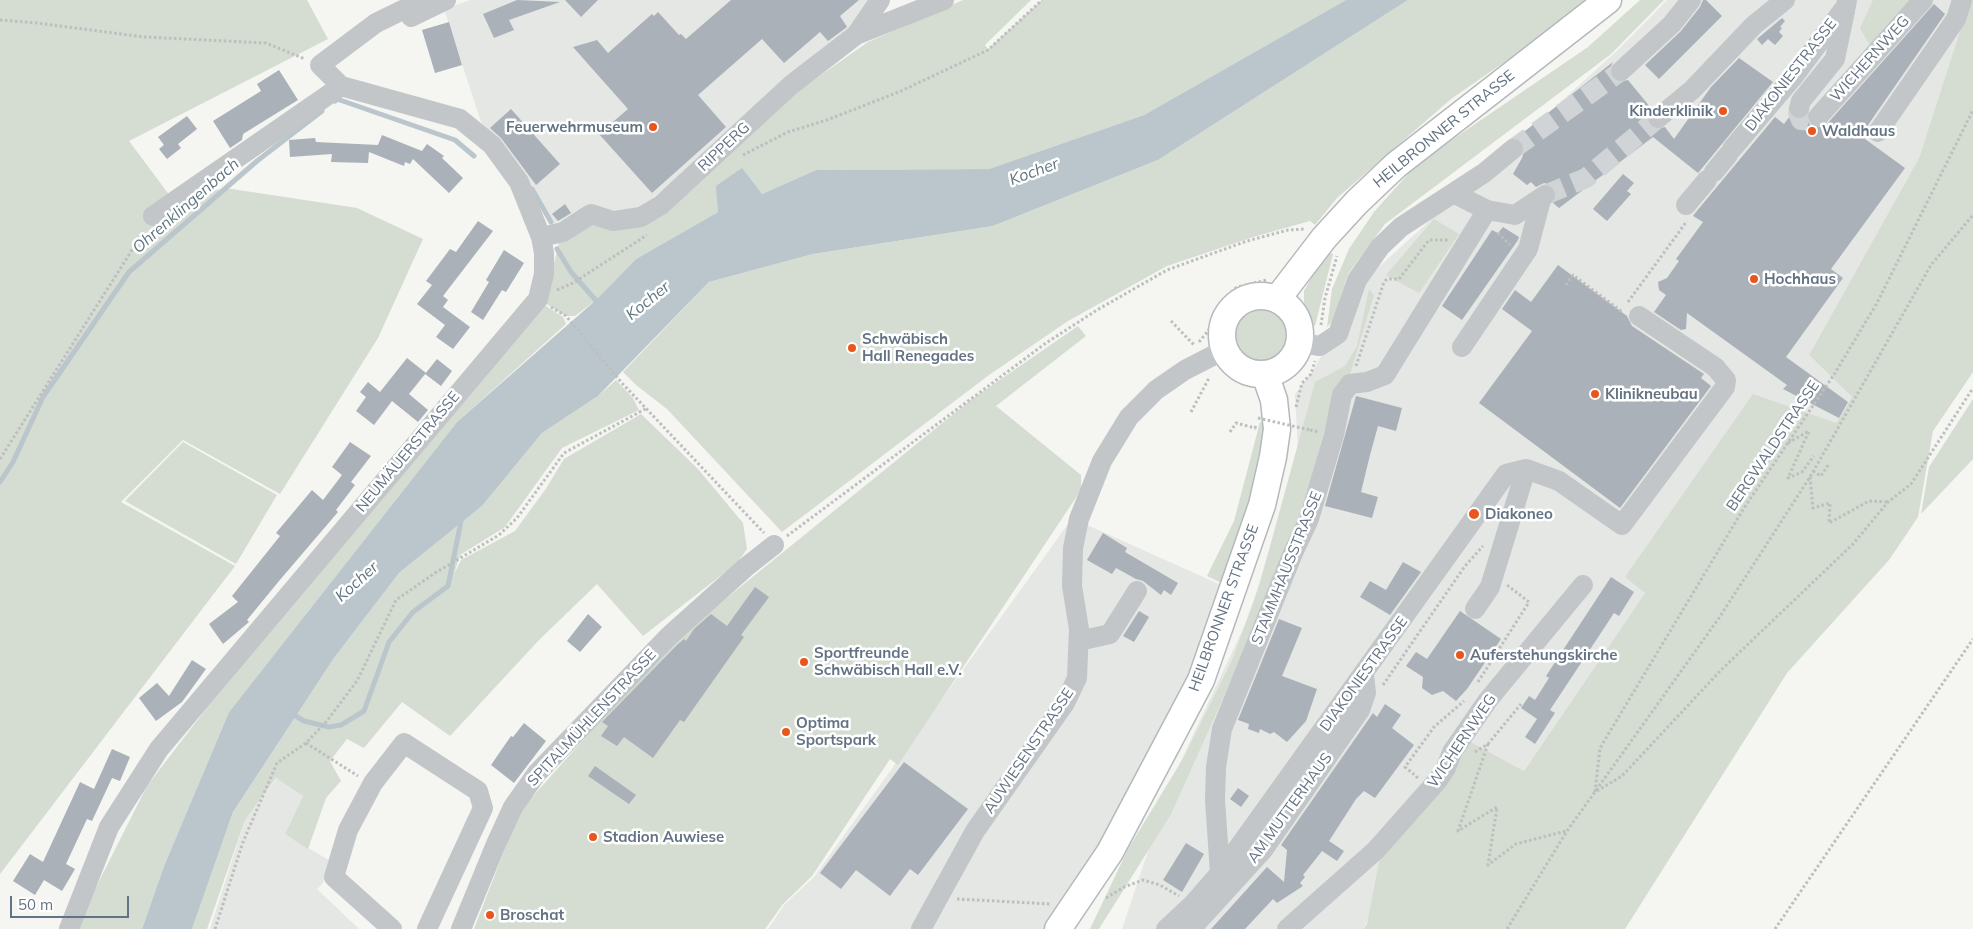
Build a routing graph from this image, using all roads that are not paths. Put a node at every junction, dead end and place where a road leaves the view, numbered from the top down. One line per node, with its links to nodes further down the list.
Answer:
1 (423, 0): 12 (street)
2 (446, 0): 12 (street)
3 (880, 0): 11 (street, RIPPERG)
4 (944, 0): 11 (street)
5 (1608, 0): 25 (main road, HEILBRONNER STRASSE)
6 (1691, 0): 13 (street)
7 (1785, 0): 17 (street)
8 (1923, 0): 16 (street, WICHERNWEG)
9 (1962, 0): 18 (street)
10 (1847, 3): 15 (street, WICHERNWEG); 21 (street, DIAKONIESTRASSE)
11 (856, 34): 24 (street, RIPPERG)
12 (342, 50): 14 (street, NEUMÄUERSTRASSE)
13 (1621, 71)
14 (341, 86): 23 (street); 24 (street, NEUMÄUERSTRASSE)
15 (1799, 108)
16 (1818, 117)
17 (1658, 118)
18 (1878, 132)
19 (1513, 149): 20 (street)
20 (1455, 194): 22 (street); 27 (street)
21 (1686, 205)
22 (1487, 210): 28 (street); 42 (street, STAMMHAUSSTRASSE)
23 (153, 216)
24 (541, 237): 44 (street, NEUMÄUERSTRASSE)
25 (1274, 289): 27 (main road); 29 (main road)
26 (1639, 316): 31 (street)
27 (1310, 345): 30 (main road)
28 (1462, 347)
29 (1224, 350): 30 (main road); 36 (street, AUWIESENSTRASSE)
30 (1265, 374): 43 (main road, HEILBRONNER STRASSE)
31 (1526, 468): 35 (street); 37 (street, DIAKONIESTRASSE)
32 (774, 545): 39 (street, SPITALMÜHLENSTRASSE)
33 (1583, 585): 51 (street, WICHERNWEG)
34 (1137, 591): 36 (street)
35 (1474, 609)
36 (1079, 641): 48 (street, AUWIESENSTRASSE)
37 (1365, 684): 42 (street, DIAKONIESTRASSE); 50 (street, AM MUTTERHAUS)
38 (483, 808): 39 (street); 40 (street); 45 (street)
39 (505, 824): 41 (street, SPITALMÜHLENSTRASSE)
40 (461, 853): 41 (street); 46 (street)
41 (486, 867): 47 (street, SPITALMÜHLENSTRASSE)
42 (1220, 873): 49 (street)
43 (1057, 916)
44 (69, 929)
45 (392, 929)
46 (427, 929)
47 (461, 929)
48 (921, 929)
49 (1166, 929)
50 (1191, 929)
51 (1287, 929)

